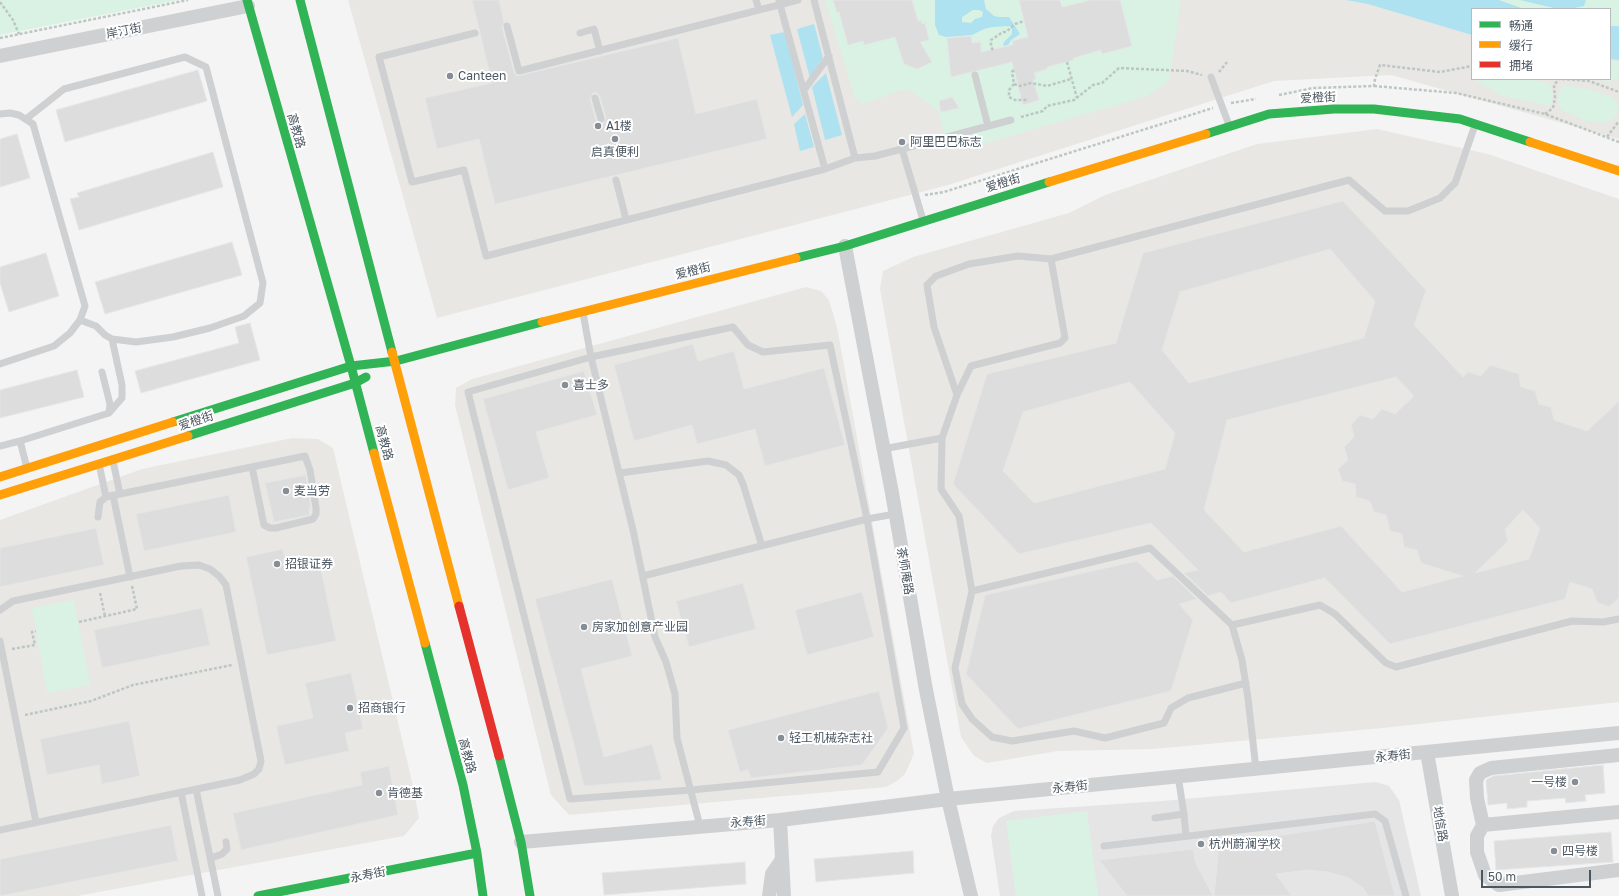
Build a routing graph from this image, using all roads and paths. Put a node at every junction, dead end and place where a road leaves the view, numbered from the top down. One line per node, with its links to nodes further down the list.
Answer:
1 (188, 0): 14 (path)
2 (300, 0): 61 (street)
3 (756, 0): 9 (lane)
4 (798, 0): 7 (lane)
5 (814, 0): 19 (lane)
6 (0, 2): 14 (path)
7 (780, 2): 9 (lane); 31 (lane)
8 (247, 3): 18 (street, 岸汀街); 63 (street, 高教路)
9 (759, 10): 16 (lane)
10 (1024, 21): 17 (path)
11 (507, 26): 16 (lane)
12 (475, 33): 53 (lane)
13 (580, 33): 16 (lane)
14 (19, 34): 15 (path)
15 (0, 38)
16 (600, 50)
17 (993, 50)
18 (0, 56)
19 (829, 56): 31 (lane); 49 (lane)
20 (1067, 62): 26 (path)
21 (1227, 62): 23 (path)
22 (1014, 70): 29 (path)
23 (1220, 71)
24 (975, 75): 45 (lane)
25 (1211, 77): 34 (path); 44 (lane)
26 (1072, 79): 29 (path); 34 (path)
27 (1558, 80): 37 (path)
28 (1576, 80): 32 (path)
29 (1013, 84): 35 (path)
30 (1374, 86): 37 (path)
31 (804, 90): 50 (lane)
32 (1619, 92)
33 (595, 98): 40 (lane)
34 (1077, 98): 38 (path)
35 (1028, 100)
36 (0, 114): 39 (lane)
37 (1545, 114): 46 (path)
38 (1021, 117)
39 (26, 119): 58 (lane); 59 (lane)
40 (601, 119)
41 (1011, 120): 45 (lane)
42 (1619, 121): 46 (path)
43 (1476, 124): 44 (street, 爱橙街); 51 (street, 爱橙街); 56 (lane)
44 (1229, 125): 54 (street, 爱橙街)
45 (988, 126): 48 (lane)
46 (1607, 137): 47 (path)
47 (1619, 142)
48 (902, 149): 49 (lane); 54 (lane)
49 (855, 158): 50 (lane)
50 (825, 169): 53 (lane)
51 (1619, 171)
52 (616, 180): 53 (lane)
53 (626, 219)
54 (923, 220): 55 (street, 爱橙街)
55 (845, 246): 57 (street, 爱橙街); 71 (street, 茶师庵路)
56 (1051, 259): 66 (lane); 66 (lane)
57 (583, 311): 60 (lane); 61 (street, 爱橙街)
58 (80, 320): 59 (lane); 62 (lane)
59 (112, 339): 67 (lane)
60 (591, 357): 76 (lane); 82 (lane); 106 (lane)
61 (396, 361): 63 (street, 爱橙街); 65 (street, 爱橙街); 119 (street)
62 (0, 364)
63 (351, 366): 65 (street, 高教路); 75 (street, 爱橙街)
64 (102, 372): 67 (lane)
65 (355, 383): 72 (street, 爱橙街); 121 (street, 高教路)
66 (957, 395): 68 (lane)
67 (109, 413): 69 (lane)
68 (942, 438): 71 (lane); 87 (lane)
69 (20, 441): 70 (lane); 75 (lane)
70 (0, 446)
71 (883, 449): 80 (street, 茶师庵路)
72 (113, 460): 73 (street, 爱橙街); 79 (lane)
73 (99, 464): 78 (street, 爱橙街); 79 (lane)
74 (252, 467): 74 (lane); 79 (lane)
75 (27, 468): 77 (street, 爱橙街)
76 (620, 473): 83 (lane); 84 (lane)
77 (0, 477)
78 (0, 495)
79 (113, 495): 81 (lane); 85 (lane)
80 (895, 514): 82 (lane); 108 (street, 茶师庵路)
81 (98, 517)
82 (867, 519): 83 (lane); 106 (lane)
83 (762, 546): 84 (lane)
84 (642, 576): 106 (lane)
85 (130, 577): 86 (lane); 89 (path); 96 (lane)
86 (98, 584): 88 (lane); 89 (path)
87 (972, 591): 92 (lane); 97 (lane)
88 (0, 610)
89 (105, 616): 91 (path)
90 (1619, 618): 92 (lane)
91 (79, 622)
92 (1232, 625): 97 (lane)
93 (36, 631): 95 (path)
94 (0, 641): 95 (lane)
95 (2, 651): 98 (lane)
96 (241, 663): 98 (path); 105 (lane)
97 (1246, 683): 103 (lane)
98 (15, 718): 113 (lane)
99 (1618, 734): 100 (street, 永寿街); 101 (street)
100 (1427, 752): 103 (street, 永寿街); 134 (street, 地信路)
101 (1619, 755): 102 (street); 114 (street)
102 (1619, 760)
103 (1256, 769): 104 (street, 永寿街)
104 (1178, 776): 108 (street, 永寿街); 110 (lane)
105 (196, 789): 107 (lane); 122 (lane)
106 (691, 790): 115 (lane)
107 (181, 792): 113 (lane); 125 (lane)
108 (948, 799): 112 (street, 永寿街); 132 (street, 茶师庵路)
109 (1619, 812): 114 (street)
110 (1184, 814): 111 (lane); 117 (lane)
111 (1155, 818)
112 (780, 820): 115 (street, 永寿街); 123 (street)
113 (36, 822): 116 (lane)
114 (1483, 825): 124 (street)
115 (700, 826): 119 (street, 永寿街)
116 (0, 830)
117 (1186, 836): 120 (lane); 133 (lane)
118 (226, 842): 122 (lane)
119 (521, 842): 129 (street)
120 (1104, 846)
121 (477, 853): 127 (street, 永寿街); 128 (street, 高教路)
122 (211, 858): 126 (lane)
123 (781, 862): 130 (street); 131 (street)
124 (1619, 870)
125 (202, 896)
126 (218, 896)
127 (258, 896)
128 (483, 896)
129 (530, 896)
130 (769, 896)
131 (784, 896)
132 (972, 896)
133 (1406, 896)
134 (1452, 896)

